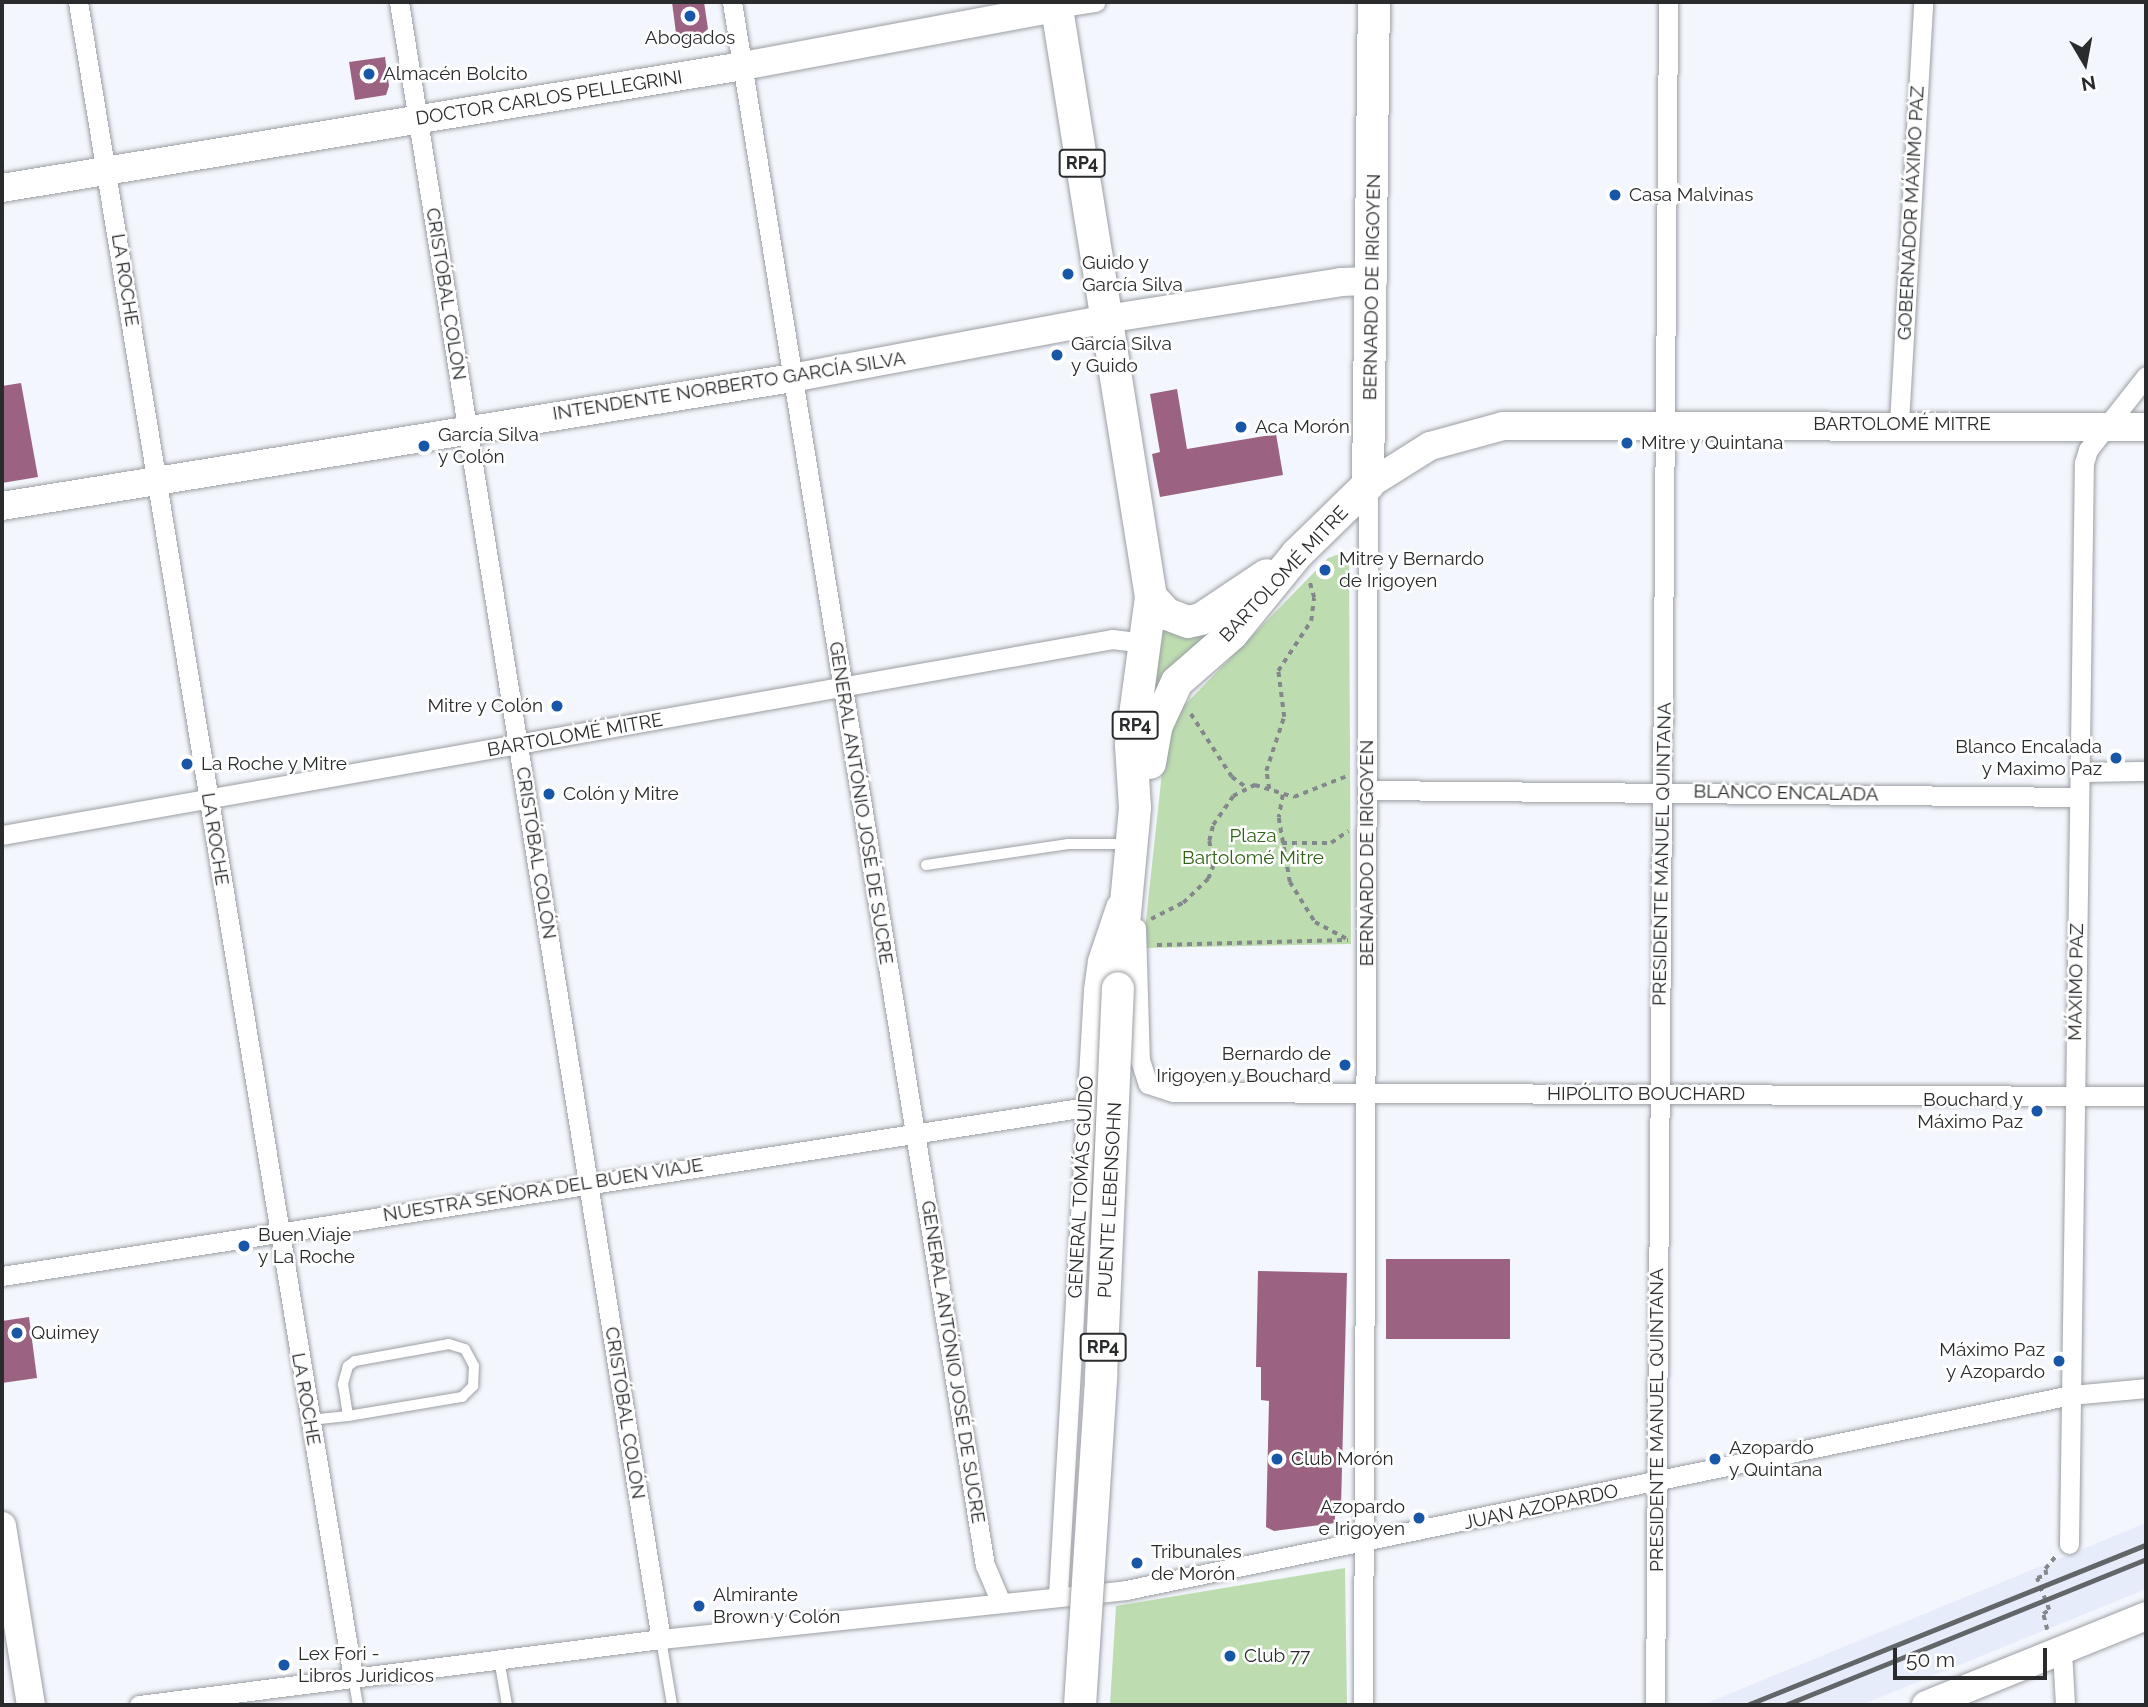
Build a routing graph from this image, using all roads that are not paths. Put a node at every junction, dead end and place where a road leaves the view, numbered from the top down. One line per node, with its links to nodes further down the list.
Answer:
1 (78, 2): 11 (street, LA ROCHE)
2 (399, 2): 10 (street, CRISTÓBAL COLÓN)
3 (732, 2): 9 (street, GENERAL ANTÓNIO JOSÉ DE SUCRE)
4 (1096, 2): 8 (street, DOCTOR CARLOS PELLEGRINI)
5 (1374, 2): 13 (main road, BERNARDO DE IRIGOYEN)
6 (1668, 2): 18 (street, PRESIDENTE MANUEL QUINTANA)
7 (1923, 2): 17 (street, GOBERNADOR MÁXIMO PAZ)
8 (1056, 5): 9 (street, DOCTOR CARLOS PELLEGRINI); 14 (main road, GENERAL TOMÁS GUIDO / RP4)
9 (743, 66): 10 (street, DOCTOR CARLOS PELLEGRINI); 16 (street, GENERAL ANTÓNIO JOSÉ DE SUCRE)
10 (418, 120): 11 (street, DOCTOR CARLOS PELLEGRINI); 21 (street, CRISTÓBAL COLÓN)
11 (108, 170): 12 (street, DOCTOR CARLOS PELLEGRINI); 22 (street, LA ROCHE)
12 (2, 188)
13 (1373, 281): 14 (street, INTENDENTE NORBERTO GARCÍA SILVA); 23 (main road, BERNARDO DE IRIGOYEN)
14 (1106, 319): 16 (street, INTENDENTE NORBERTO GARCÍA SILVA); 26 (main road, GENERAL TOMÁS GUIDO / RP4)
15 (2146, 376): 19 (street, MÁXIMO PAZ)
16 (792, 378): 21 (street, INTENDENTE NORBERTO GARCÍA SILVA); 28 (street, GENERAL ANTÓNIO JOSÉ DE SUCRE)
17 (1899, 423): 18 (street, BARTOLOMÉ MITRE); 19 (street, BARTOLOMÉ MITRE)
18 (1663, 424): 23 (street, BARTOLOMÉ MITRE); 33 (street, PRESIDENTE MANUEL QUINTANA)
19 (2106, 426): 20 (street, BARTOLOMÉ MITRE); 31 (street, MÁXIMO PAZ)
20 (2146, 427)
21 (468, 429): 22 (street, INTENDENTE NORBERTO GARCÍA SILVA); 29 (street, CRISTÓBAL COLÓN)
22 (156, 481): 24 (street, INTENDENTE NORBERTO GARCÍA SILVA); 35 (street, LA ROCHE)
23 (1368, 485): 25 (main road, BARTOLOMÉ MITRE / RP4); 32 (street, BERNARDO DE IRIGOYEN)
24 (2, 506)
25 (1297, 554): 26 (main road); 36 (main road, BARTOLOMÉ MITRE / RP4)
26 (1152, 597): 27 (main road, GENERAL TOMÁS GUIDO / RP4)
27 (1147, 643): 28 (street, BARTOLOMÉ MITRE); 36 (main road, GENERAL TOMÁS GUIDO / RP4)
28 (842, 688): 29 (street, BARTOLOMÉ MITRE); 47 (street, GENERAL ANTÓNIO JOSÉ DE SUCRE)
29 (520, 744): 35 (street, BARTOLOMÉ MITRE); 48 (street, CRISTÓBAL COLÓN)
30 (2146, 771): 31 (street)
31 (2079, 772): 34 (street, MÁXIMO PAZ)
32 (1368, 790): 33 (street, BLANCO ENCALADA); 42 (street, BERNARDO DE IRIGOYEN)
33 (1664, 792): 34 (street, BLANCO ENCALADA); 43 (street, PRESIDENTE MANUEL QUINTANA)
34 (2078, 797): 44 (street, MÁXIMO PAZ)
35 (209, 798): 37 (street, BARTOLOMÉ MITRE); 49 (street, LA ROCHE)
36 (1135, 808): 38 (main road, GENERAL TOMÁS GUIDO / RP4)
37 (2, 835)
38 (1129, 856): 39 (lane); 40 (main road, GENERAL TOMÁS GUIDO / RP4); 41 (street, GENERAL TOMÁS GUIDO); 46 (street, GENERAL TOMÁS GUIDO)
39 (926, 865)
40 (1118, 988): 71 (main road, PUENTE LEBENSOHN / RP4, bridge)
41 (1148, 1084): 42 (street, HIPÓLITO BOUCHARD)
42 (1365, 1093): 43 (street, HIPÓLITO BOUCHARD); 57 (street, BERNARDO DE IRIGOYEN)
43 (1659, 1093): 44 (street, HIPÓLITO BOUCHARD); 55 (street, PRESIDENTE MANUEL QUINTANA)
44 (2075, 1096): 45 (street, HIPÓLITO BOUCHARD); 52 (street, MÁXIMO PAZ)
45 (2146, 1096)
46 (1086, 1107): 47 (street, NUESTRA SEÑORA DEL BUEN VIAJE); 59 (street, GENERAL TOMÁS GUIDO)
47 (916, 1132): 48 (street, NUESTRA SEÑORA DEL BUEN VIAJE); 60 (street, GENERAL ANTÓNIO JOSÉ DE SUCRE)
48 (587, 1184): 49 (street, NUESTRA SEÑORA DEL BUEN VIAJE); 62 (street, CRISTÓBAL COLÓN)
49 (276, 1230): 50 (street, NUESTRA SEÑORA DEL BUEN VIAJE); 54 (street, LA ROCHE)
50 (2, 1276)
51 (2146, 1388): 52 (street, JUAN AZOPARDO)
52 (2071, 1395): 55 (street, JUAN AZOPARDO); 58 (street, MÁXIMO PAZ)
53 (348, 1416): 53 (lane); 54 (lane)
54 (310, 1420): 65 (street, LA ROCHE)
55 (1658, 1483): 57 (street, JUAN AZOPARDO); 73 (street, PRESIDENTE MANUEL QUINTANA)
56 (2, 1526): 66 (street)
57 (1364, 1543): 59 (street, JUAN AZOPARDO); 72 (street, BERNARDO DE IRIGOYEN)
58 (2069, 1544)
59 (1070, 1595): 60 (street, JUAN AZOPARDO); 71 (street)
60 (1000, 1601): 62 (street, JUAN AZOPARDO)
61 (2146, 1616): 63 (street)
62 (661, 1639): 64 (street, JUAN AZOPARDO); 70 (lane, CRISTÓBAL COLÓN)
63 (2062, 1651): 74 (street); 75 (street)
64 (499, 1659): 65 (street, JUAN AZOPARDO); 69 (lane)
65 (353, 1676): 67 (street, JUAN AZOPARDO); 68 (lane)
66 (31, 1705)
67 (139, 1705)
68 (358, 1705)
69 (507, 1705)
70 (672, 1705)
71 (1078, 1705)
72 (1363, 1705)
73 (1655, 1705)
74 (1926, 1705)
75 (2065, 1705)

